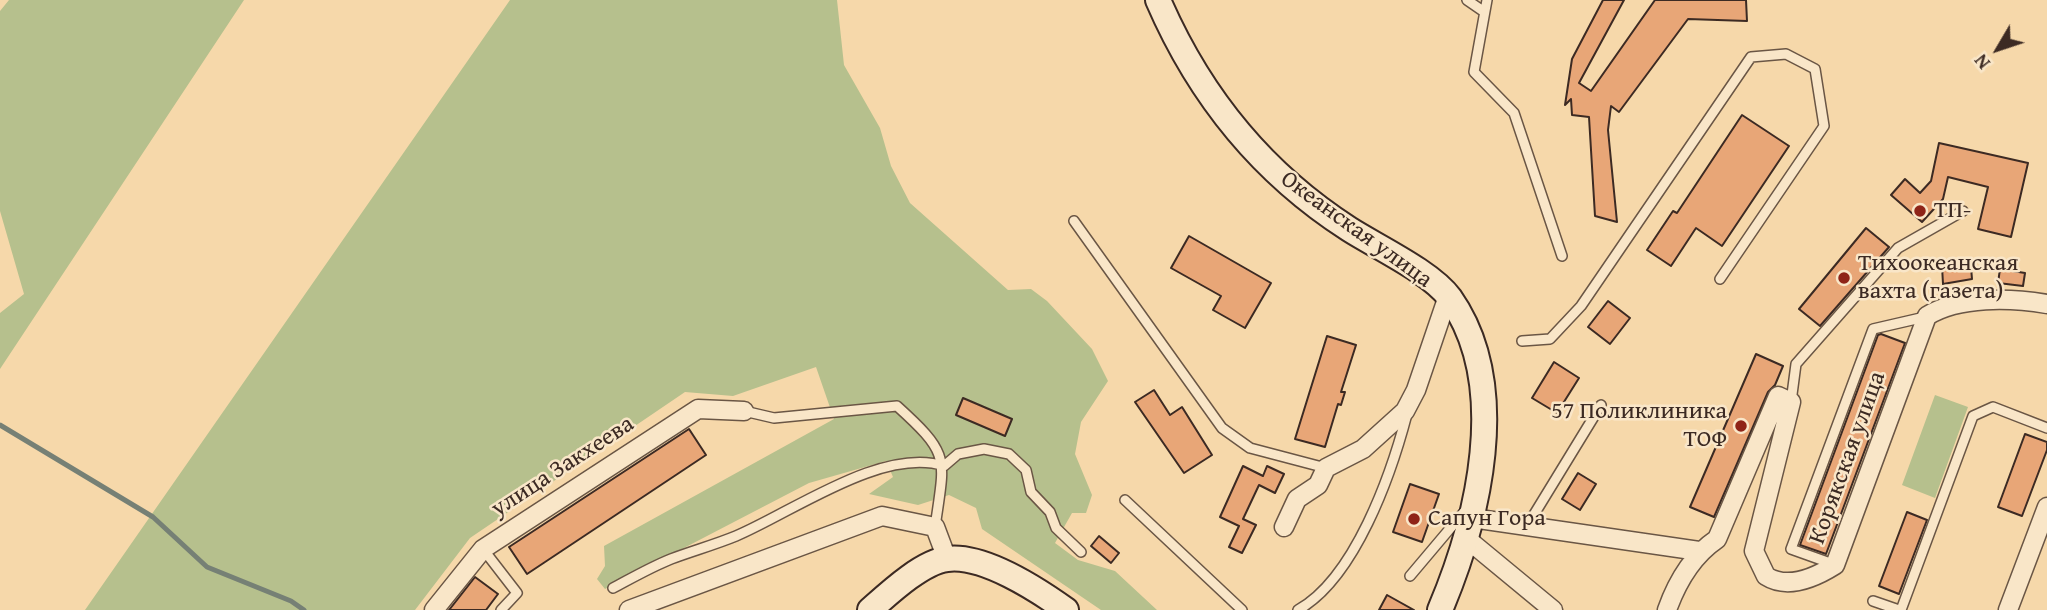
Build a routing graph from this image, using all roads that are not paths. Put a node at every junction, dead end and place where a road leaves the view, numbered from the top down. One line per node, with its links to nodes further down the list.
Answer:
1 (1158, 0): 9 (main road, Океанская улица)
2 (1467, 0): 4 (lane)
3 (1487, 0): 4 (lane)
4 (1483, 10): 7 (lane)
5 (1963, 211): 13 (lane)
6 (1074, 221): 19 (lane)
7 (1562, 256)
8 (1720, 279): 12 (lane)
9 (1448, 296): 14 (street); 22 (main road, Океанская улица)
10 (2047, 304): 11 (street)
11 (1927, 316): 30 (street, Корякская улица); 30 (lane)
12 (1522, 341)
13 (1791, 402): 27 (street); 30 (street, Корякская улица)
14 (1409, 405): 19 (street); 34 (lane)
15 (1601, 405): 23 (lane)
16 (744, 411): 18 (lane); 26 (street, улица Закхеева)
17 (2047, 428): 45 (lane)
18 (944, 466): 24 (lane); 28 (lane); 32 (lane)
19 (1326, 468): 25 (street)
20 (1125, 500): 40 (lane)
21 (2047, 507): 46 (street)
22 (1471, 519): 23 (street); 31 (lane); 42 (main road, Океанская улица); 43 (street)
23 (1527, 526): 27 (street)
24 (935, 527): 29 (street); 37 (street)
25 (1284, 527)
26 (483, 548): 35 (street, улица Закхеева); 36 (lane)
27 (1699, 551): 44 (street)
28 (1081, 552)
29 (947, 559): 38 (main road); 39 (main road)
30 (1835, 565)
31 (1410, 576)
32 (613, 588)
33 (1873, 601): 45 (lane)
34 (1308, 607): 41 (lane)
35 (434, 610)
36 (501, 610)
37 (629, 610)
38 (870, 610)
39 (1066, 610)
40 (1242, 610)
41 (1297, 610)
42 (1440, 610)
43 (1553, 610)
44 (1667, 610)
45 (1900, 610)
46 (2008, 610)

